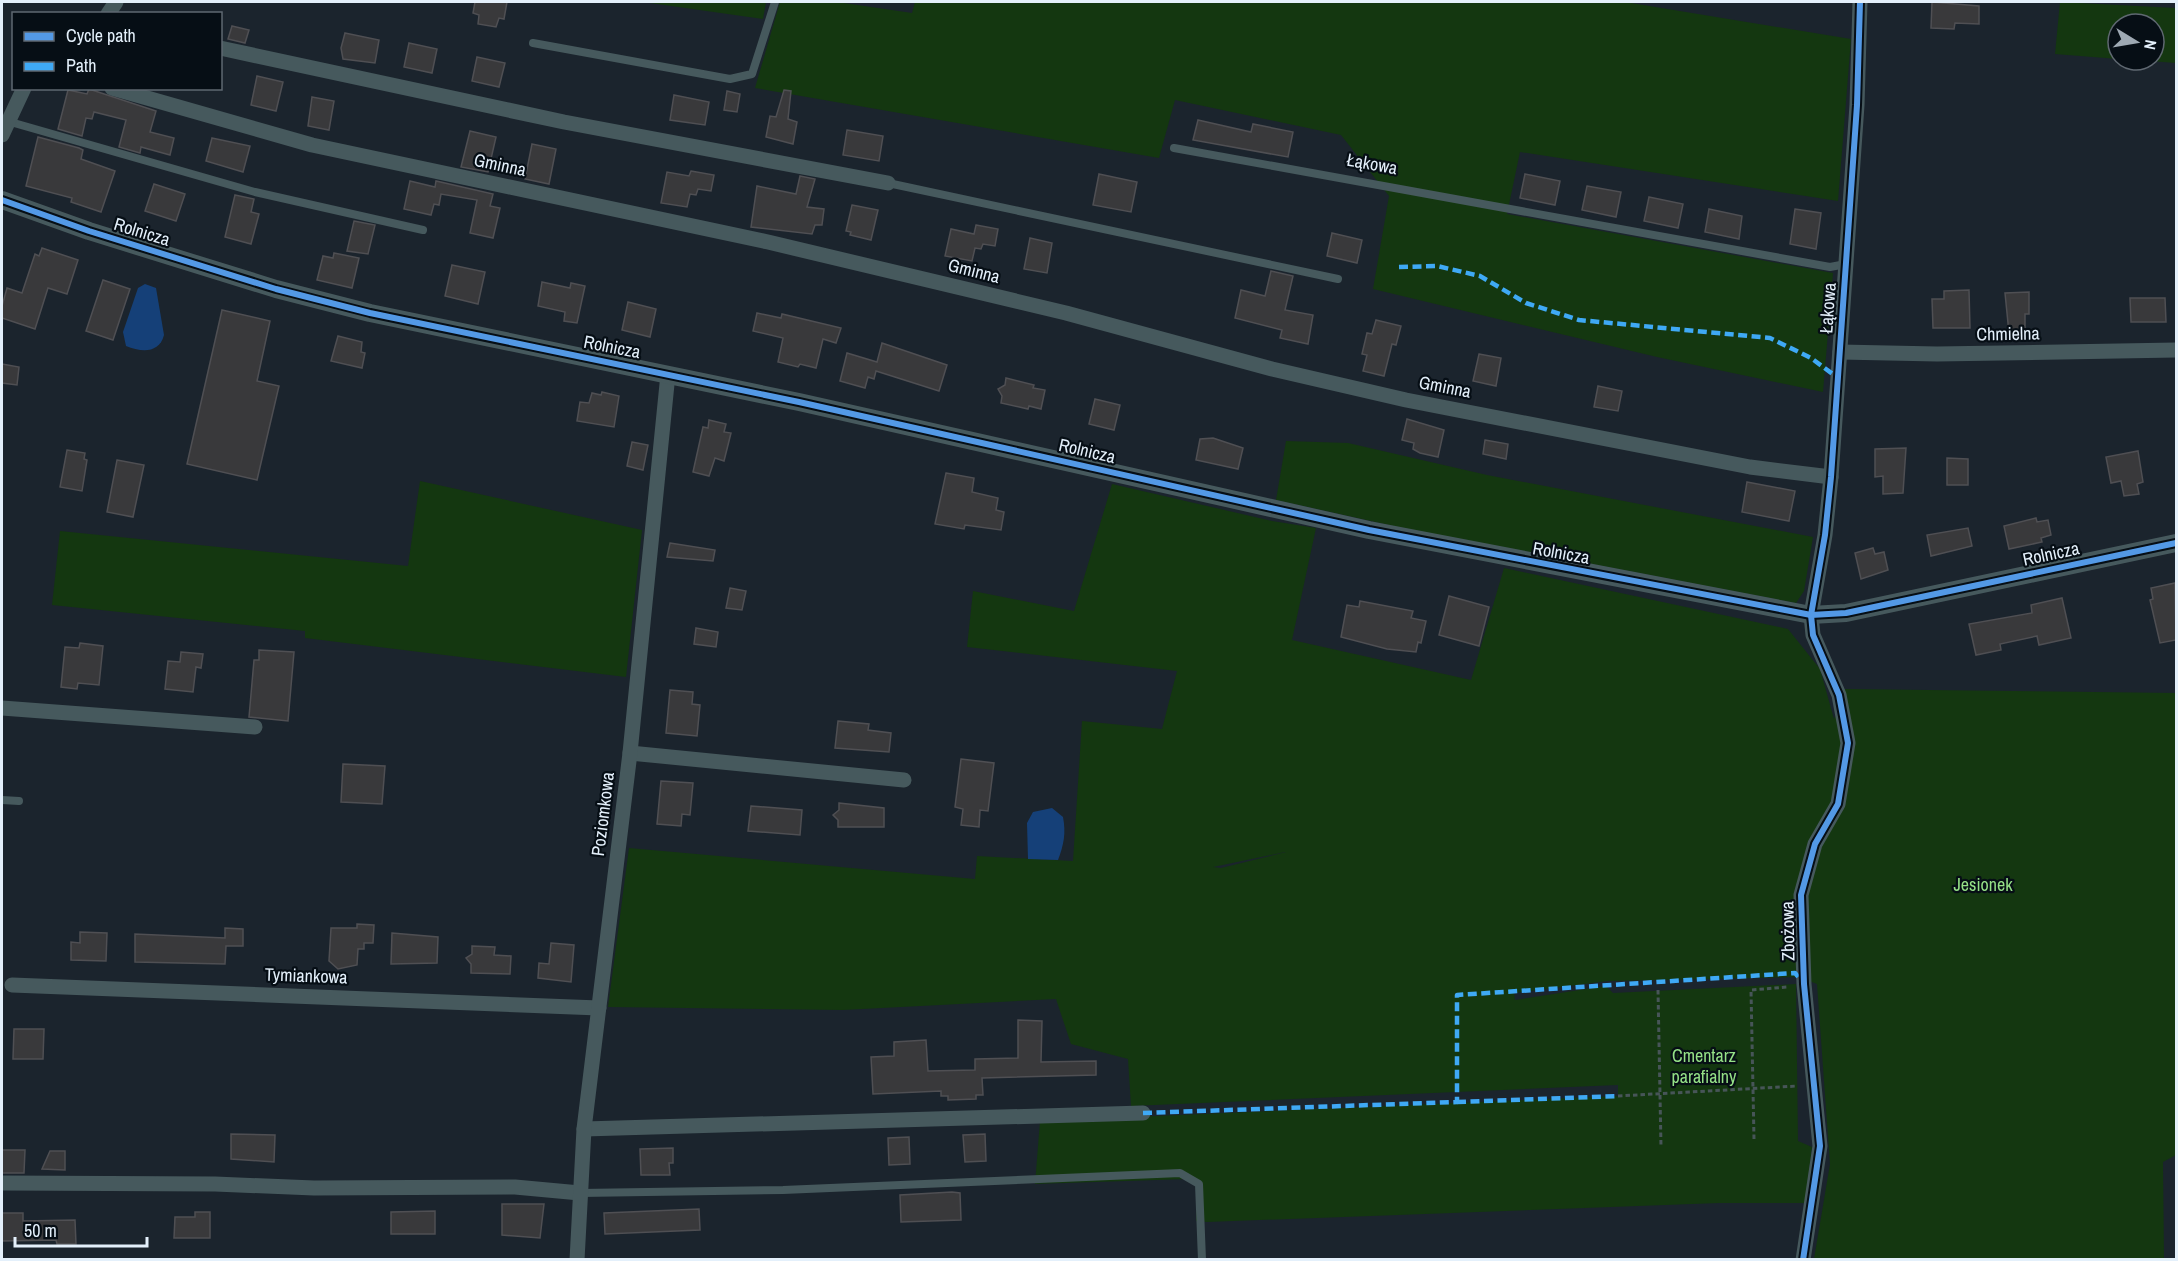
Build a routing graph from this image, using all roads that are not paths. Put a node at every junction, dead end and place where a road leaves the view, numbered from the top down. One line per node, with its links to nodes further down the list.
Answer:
1 (775, 2): 3 (lane)
2 (1860, 2): 12 (street, Łąkowa)
3 (533, 43)
4 (222, 48): 9 (street)
5 (23, 90): 7 (street)
6 (119, 90): 17 (street, Gminna)
7 (4, 128): 11 (lane)
8 (1174, 148): 12 (lane, Łąkowa)
9 (888, 183): 13 (lane)
10 (2, 200): 16 (street, Rolnicza)
11 (423, 230)
12 (1846, 264): 15 (street, Łąkowa)
13 (1338, 279)
14 (2176, 350): 15 (street, Chmielna)
15 (1840, 352): 17 (street, Łąkowa)
16 (668, 374): 19 (street, Rolnicza); 22 (street, Poziomkowa)
17 (1831, 477): 19 (street, Łąkowa)
18 (2176, 543): 19 (street, Rolnicza)
19 (1811, 615): 34 (street, Zbożowa)
20 (2, 708): 21 (street)
21 (255, 727)
22 (630, 753): 23 (street); 27 (street, Poziomkowa)
23 (904, 780)
24 (2, 800): 25 (lane)
25 (19, 801)
26 (12, 985): 27 (street, Tymiankowa)
27 (599, 1008): 29 (street, Poziomkowa)
28 (1143, 1113): 29 (street)
29 (584, 1129): 31 (street, Poziomkowa)
30 (2, 1183): 31 (street)
31 (580, 1193): 32 (street, Poziomkowa); 33 (lane)
32 (577, 1260)
33 (1202, 1260)
34 (1803, 1260)

